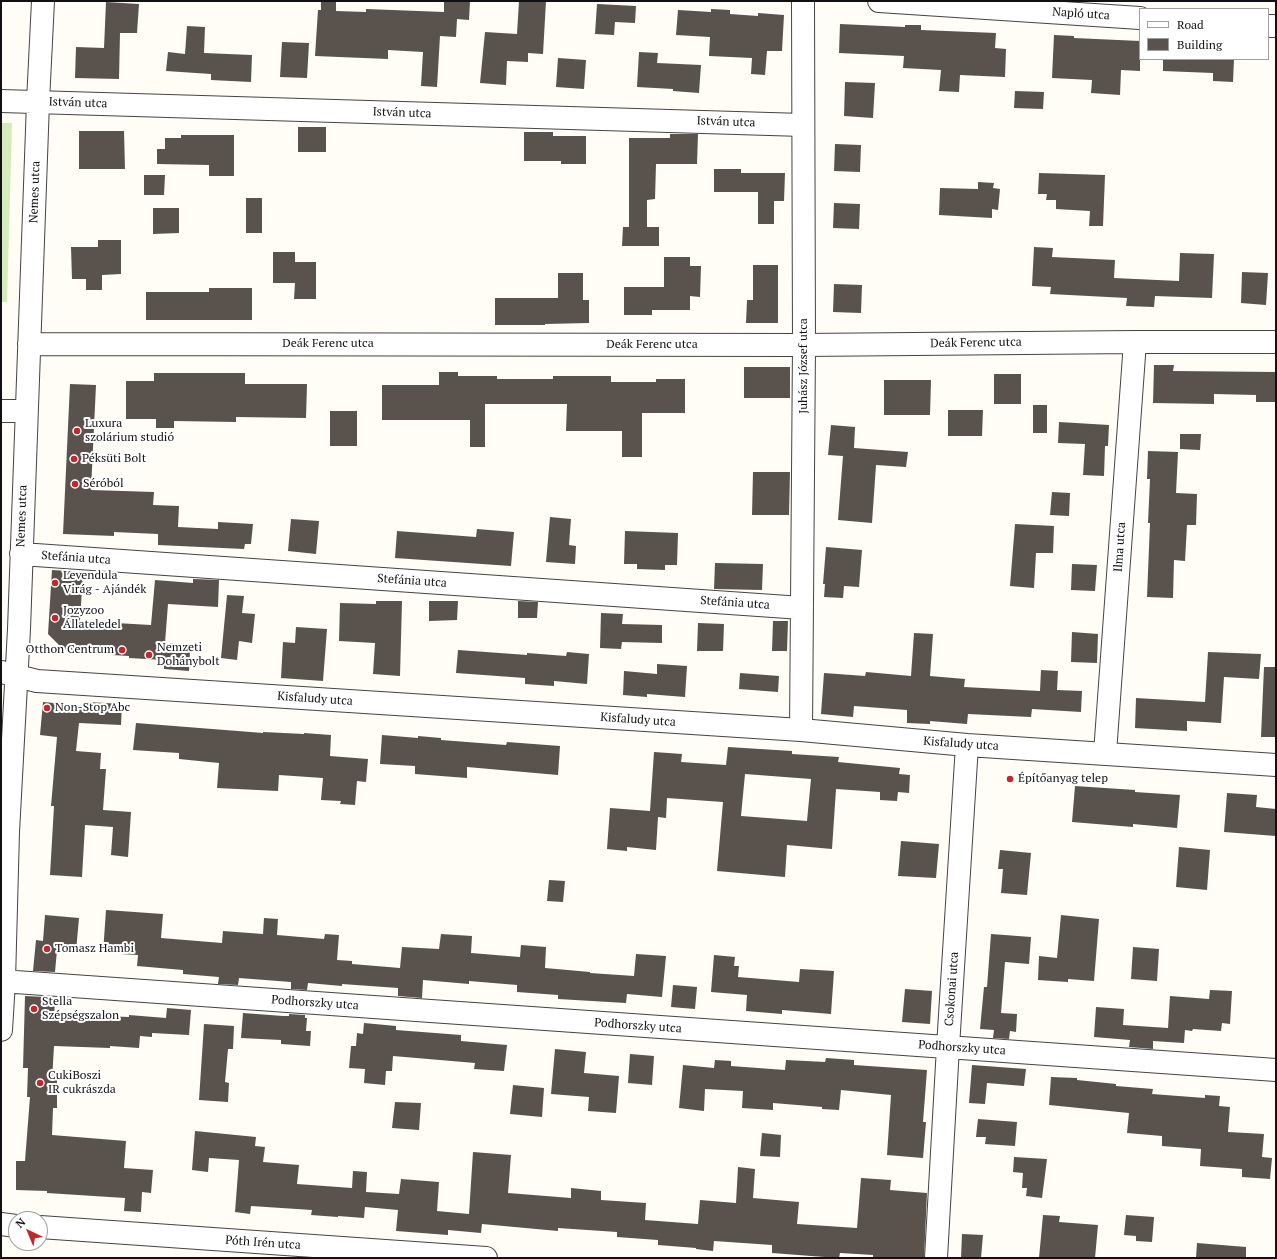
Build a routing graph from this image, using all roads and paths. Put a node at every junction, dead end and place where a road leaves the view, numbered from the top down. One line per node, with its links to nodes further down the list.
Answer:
1 (43, 1): 6 (street, Nemes utca)
2 (803, 1): 7 (street, Juhász József utca)
3 (879, 1): 4 (street, Napló utca)
4 (1139, 18)
5 (1, 101): 6 (street, István utca)
6 (38, 102): 7 (street, István utca); 10 (street, Nemes utca)
7 (803, 125): 11 (street, Juhász József utca)
8 (1135, 342): 9 (street, Deák Ferenc utca); 11 (street, Deák Ferenc utca); 19 (street, Ilma utca)
9 (1276, 342)
10 (29, 344): 11 (street, Deák Ferenc utca); 13 (street, Nemes utca)
11 (804, 345): 15 (street, Juhász József utca)
12 (1, 411): 13 (street)
13 (26, 411): 14 (street, Nemes utca)
14 (21, 554): 15 (street, Stefánia utca); 16 (street, Nemes utca)
15 (802, 608): 17 (street, Juhász József utca)
16 (8, 674): 17 (street, Kisfaludy utca); 21 (street, Nemes utca)
17 (801, 730): 18 (street, Kisfaludy utca)
18 (967, 744): 19 (street, Kisfaludy utca); 23 (street, Csokonai utca)
19 (1105, 753): 20 (street, Kisfaludy utca)
20 (1276, 765)
21 (3, 981): 22 (street, Nemes utca); 23 (street, Podhorszky utca)
22 (1, 1030)
23 (948, 1047): 24 (street, Podhorszky utca); 27 (street, Csokonai utca)
24 (1276, 1070)
25 (48, 1228): 26 (street, Póth Irén utca)
26 (486, 1258)
27 (936, 1258)

